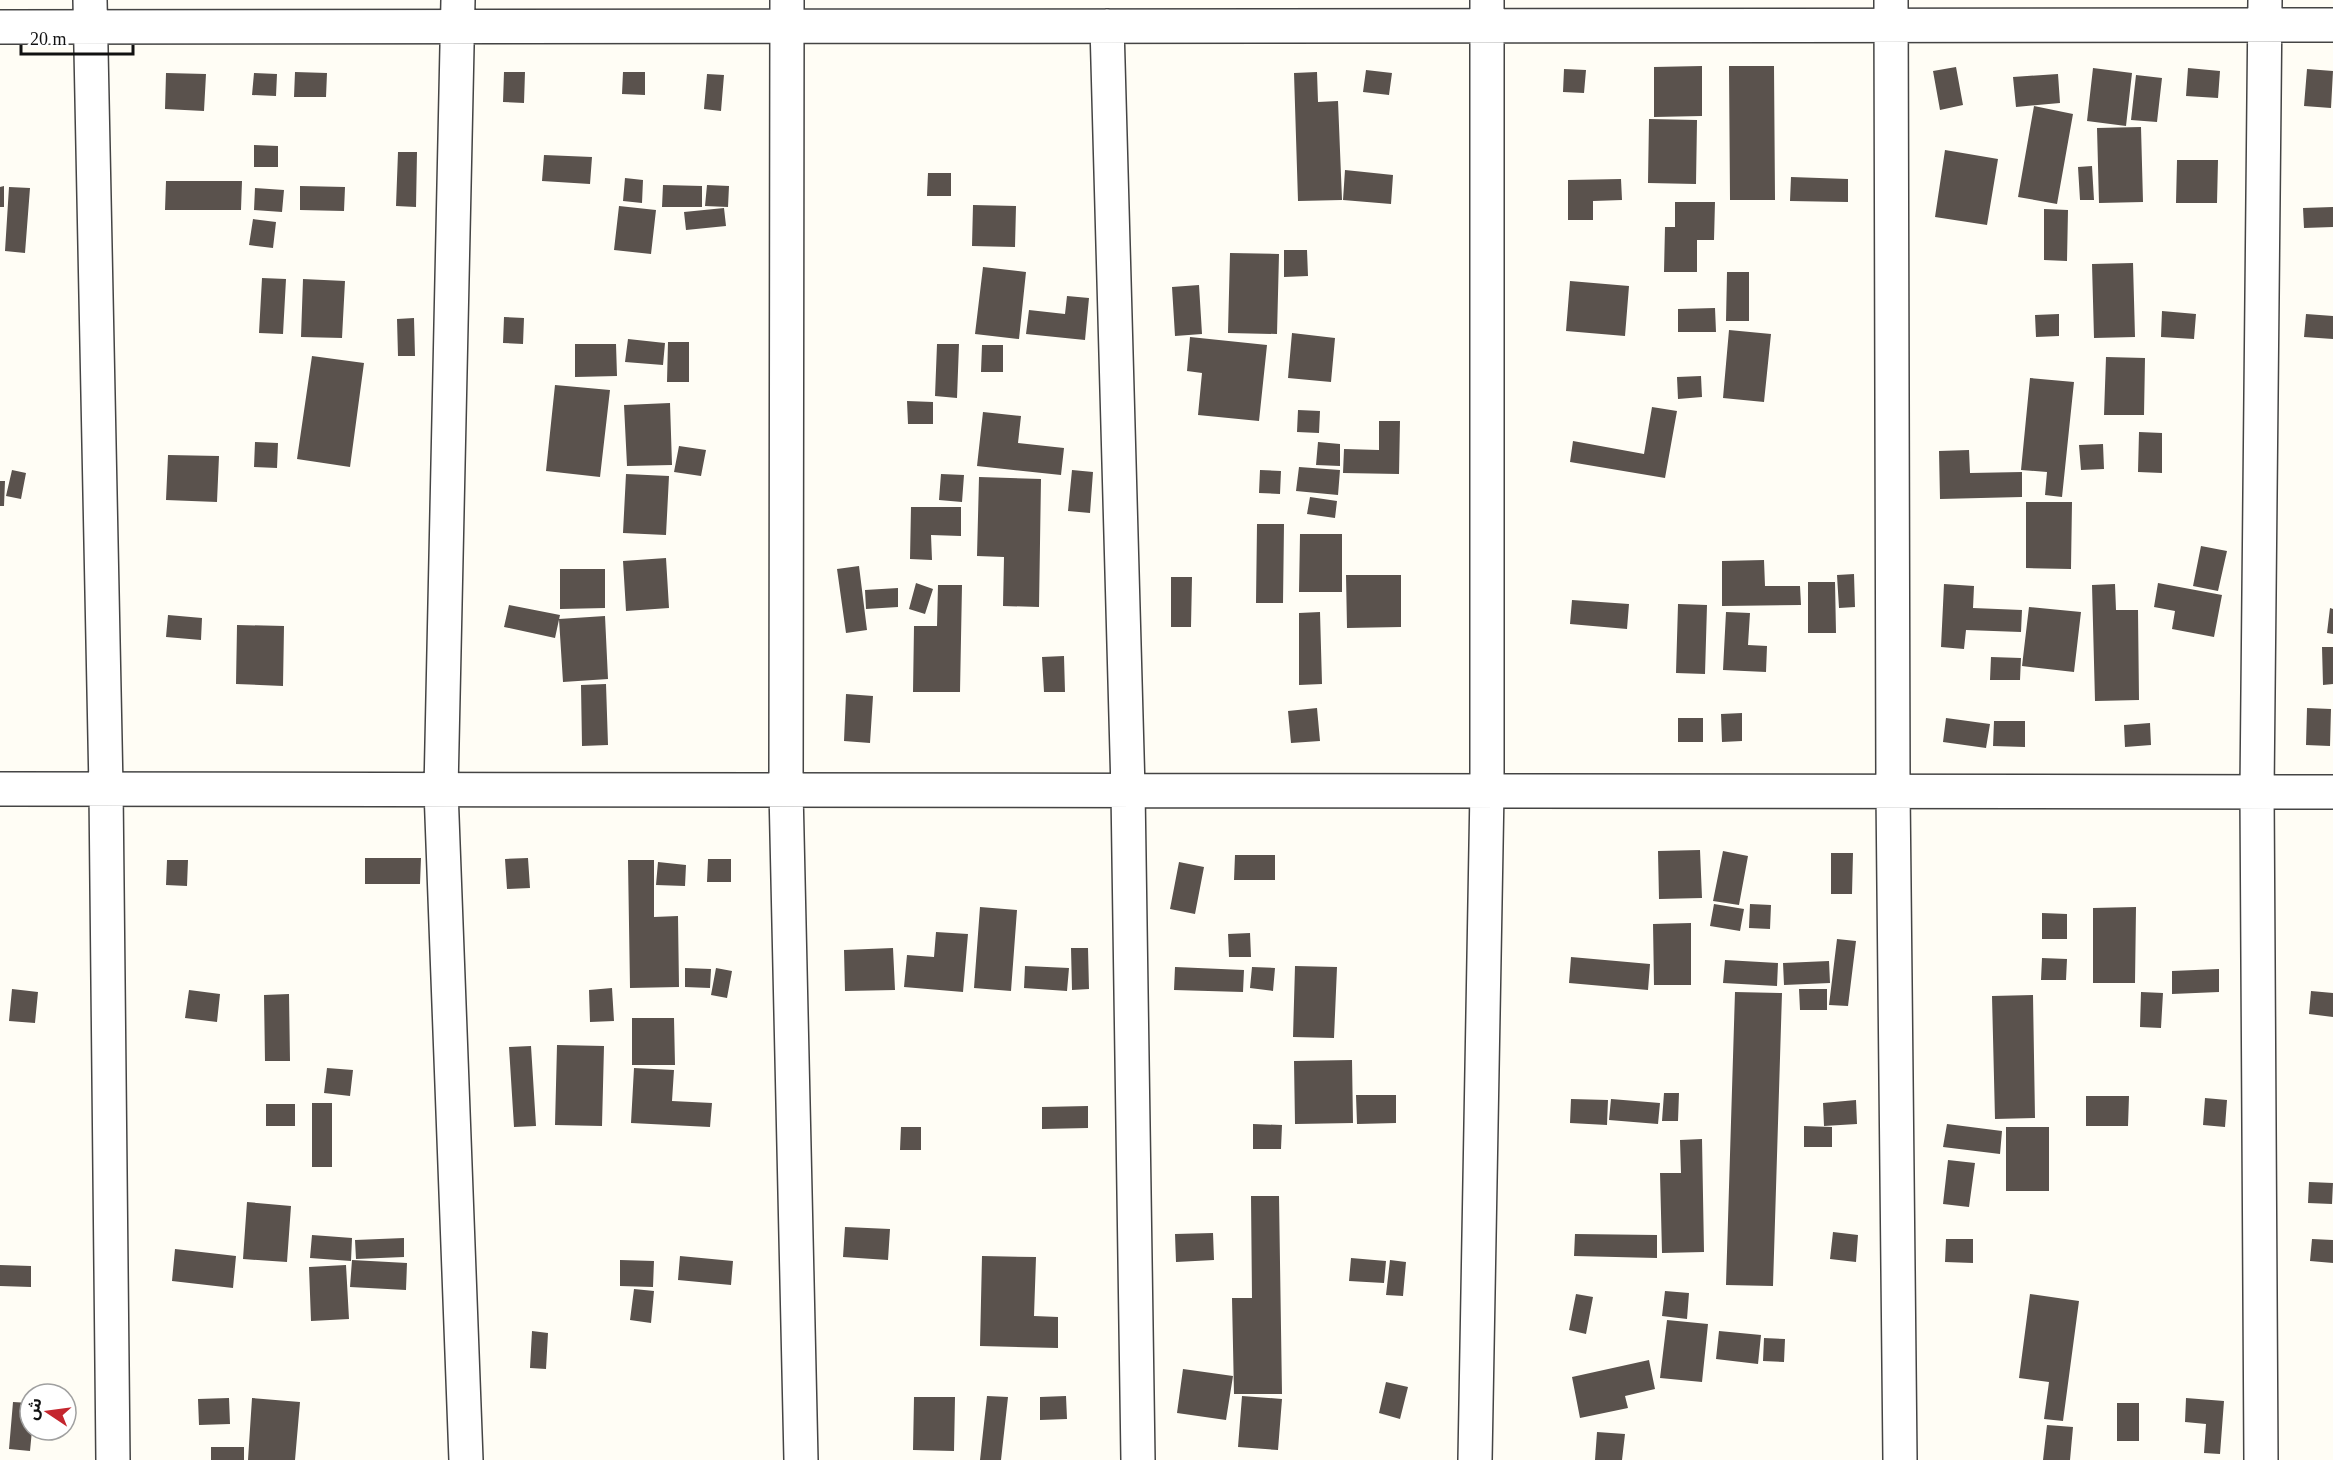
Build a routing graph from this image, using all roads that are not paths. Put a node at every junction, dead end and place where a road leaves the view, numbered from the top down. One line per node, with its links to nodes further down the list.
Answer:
1 (91, 13): 2 (street); 9 (street); 11 (street)
2 (459, 13): 3 (street); 12 (street)
3 (788, 13): 7 (street); 13 (street)
4 (1487, 13): 5 (street); 7 (street); 15 (street)
5 (1891, 13): 6 (street); 16 (street)
6 (2265, 13): 8 (street); 17 (street)
7 (1107, 26): 14 (street)
8 (2333, 26)
9 (0, 27)
10 (0, 789): 11 (street)
11 (106, 789): 12 (street); 19 (street)
12 (441, 790): 13 (street); 20 (street)
13 (786, 790): 14 (street); 21 (street)
14 (1128, 790): 15 (street); 22 (street)
15 (1487, 790): 16 (street); 23 (street)
16 (1893, 791): 17 (street); 24 (street)
17 (2257, 792): 18 (street); 25 (street)
18 (2333, 792)
19 (113, 1460)
20 (466, 1460)
21 (801, 1460)
22 (1138, 1460)
23 (1475, 1460)
24 (1900, 1460)
25 (2261, 1460)

